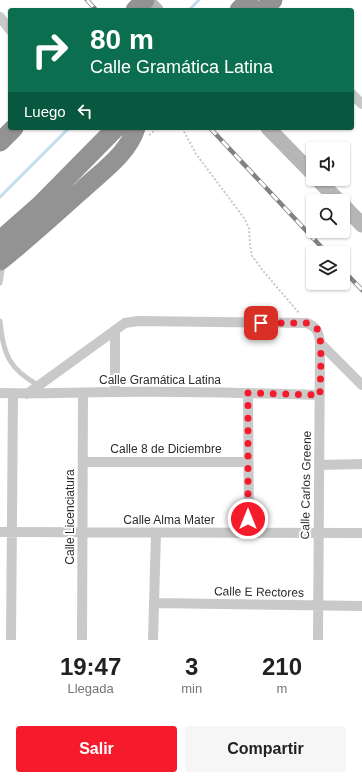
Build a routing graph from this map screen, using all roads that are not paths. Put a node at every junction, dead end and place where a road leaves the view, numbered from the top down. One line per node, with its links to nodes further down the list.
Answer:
1 (146, 0): 3 (highway); 4 (street)
2 (249, 0): 5 (highway)
3 (137, 8)
4 (154, 8)
5 (241, 8)
6 (0, 17): 7 (street)
7 (8, 27)
8 (354, 96): 9 (street)
9 (362, 104)
10 (8, 116): 11 (highway)
11 (0, 124)
12 (12, 130): 16 (highway)
13 (114, 130): 22 (highway)
14 (135, 130): 22 (highway)
15 (270, 130): 17 (street)
16 (0, 142)
17 (306, 167)
18 (325, 186): 19 (street)
19 (332, 194)
20 (350, 212): 21 (street)
21 (362, 225)
22 (2, 253): 23 (lane)
23 (0, 282)
24 (0, 321): 27 (lane)
25 (115, 330): 26 (street, Calle Carlos Greene); 27 (street); 29 (street)
26 (320, 343): 28 (street); 35 (street, Calle Carlos Greene)
27 (38, 385): 34 (street)
28 (362, 385)
29 (115, 392): 32 (street, Calle Gramática Latina); 33 (street, Calle Gramática Latina)
30 (0, 393): 31 (street, Calle Gramática Latina)
31 (13, 393): 34 (street, Calle Gramática Latina); 41 (street)
32 (83, 393): 34 (street, Calle Gramática Latina); 36 (street, Calle Licenciatura)
33 (248, 393): 35 (street, Calle Gramática Latina); 37 (street)
34 (27, 394)
35 (320, 395): 39 (street, Calle Carlos Greene)
36 (83, 462): 37 (street, Calle 8 de Diciembre); 42 (street, Calle Licenciatura)
37 (248, 462): 44 (street)
38 (362, 464): 39 (street)
39 (319, 465): 45 (street, Calle Carlos Greene)
40 (0, 532): 41 (street, Calle Alma Mater)
41 (12, 532): 42 (street, Calle Alma Mater); 50 (street)
42 (83, 533): 43 (street, Calle Alma Mater); 51 (street, Calle Licenciatura)
43 (156, 533): 44 (street, Calle Alma Mater); 47 (street)
44 (249, 533): 45 (street, Calle Alma Mater)
45 (318, 533): 46 (street, Calle Alma Mater); 48 (street, Calle Carlos Greene)
46 (362, 533)
47 (155, 603): 48 (street, Calle E Rectores); 52 (street)
48 (318, 606): 49 (street, Calle E Rectores); 53 (street, Calle Carlos Greene)
49 (362, 606)
50 (11, 640)
51 (82, 640)
52 (153, 640)
53 (318, 640)

